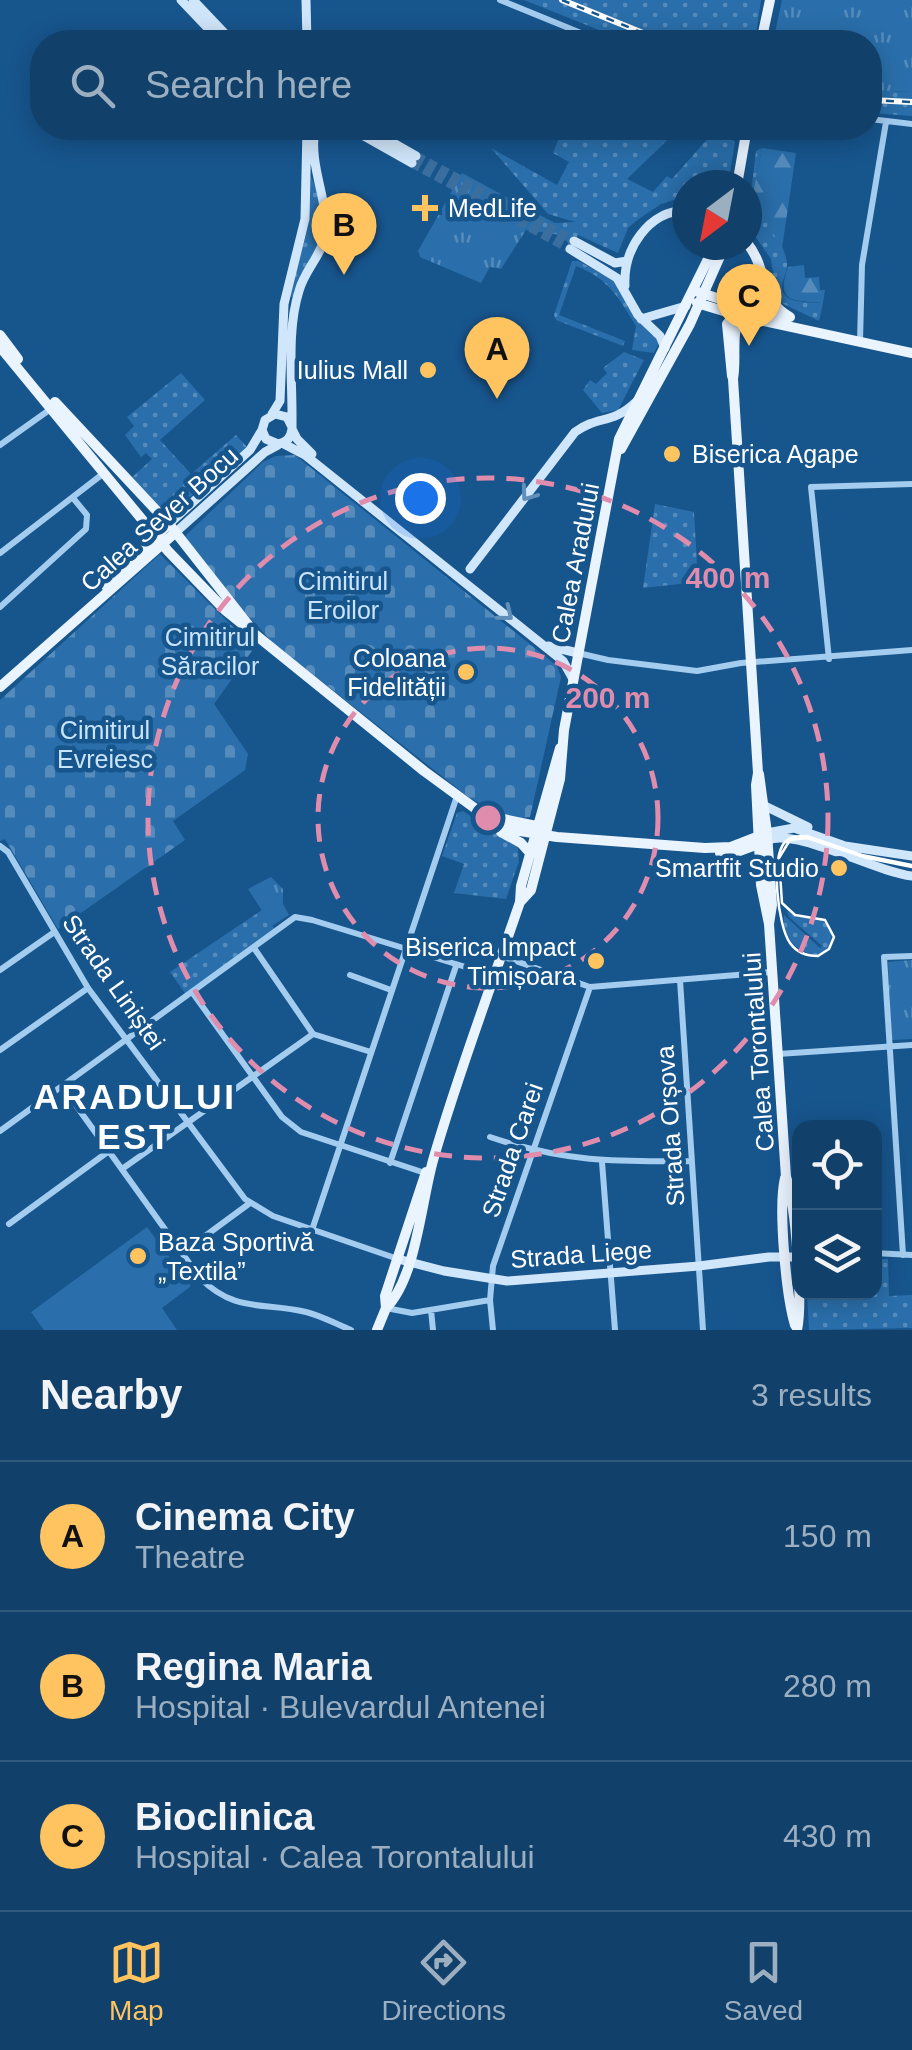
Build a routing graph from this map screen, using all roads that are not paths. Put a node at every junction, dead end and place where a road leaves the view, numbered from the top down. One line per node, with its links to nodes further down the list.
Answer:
1 (181, 0): 6 (main road)
2 (193, 0): 7 (main road)
3 (306, 0): 8 (main road)
4 (500, 0): 9 (street)
5 (770, 0): 10 (main road)
6 (210, 30)
7 (222, 30)
8 (306, 30)
9 (573, 30)
10 (764, 30)
11 (882, 121): 12 (street)
12 (886, 122): 13 (street); 34 (street)
13 (912, 124)
14 (307, 140): 42 (main road)
15 (315, 140): 43 (main road)
16 (374, 140): 17 (main road)
17 (385, 140)
18 (744, 140): 19 (main road)
19 (739, 170)
20 (672, 212): 24 (main road)
21 (710, 260): 27 (main road, Calea Aradului)
22 (718, 260): 27 (main road, Calea Aradului)
23 (757, 260): 25 (main road)
24 (626, 262): 26 (main road); 26 (main road)
25 (764, 283): 28 (main road); 31 (main road)
26 (626, 288): 29 (main road)
27 (698, 301): 28 (main road); 28 (main road); 29 (main road); 36 (main road, Calea Aradului); 47 (main road, Calea Aradului)
28 (737, 315): 30 (main road); 31 (main road); 37 (main road, Calea Torontalului); 39 (main road, Calea Torontalului)
29 (641, 319): 36 (main road)
30 (768, 322): 32 (main road); 37 (main road)
31 (801, 324): 32 (main road)
32 (814, 330): 34 (main road)
33 (0, 335): 53 (main road)
34 (860, 342): 38 (main road)
35 (0, 348): 41 (main road)
36 (665, 348): 40 (main road, Calea Aradului)
37 (735, 350): 39 (main road, Calea Torontalului)
38 (912, 352)
39 (733, 379): 64 (main road, Calea Torontalului)
40 (641, 394): 47 (main road, Calea Aradului); 56 (main road, one-way to 56)
41 (52, 408): 46 (street); 50 (main road)
42 (271, 415): 43 (main road); 44 (main road)
43 (292, 428): 45 (main road); 56 (main road)
44 (262, 430): 45 (main road); 53 (main road, Calea Sever Bocu)
45 (281, 444): 48 (main road); 49 (main road, Calea Sever Bocu)
46 (0, 446)
47 (619, 451): 61 (main road, Calea Aradului)
48 (302, 453): 49 (main road); 57 (main road)
49 (259, 457): 53 (main road, Calea Sever Bocu)
50 (104, 473): 52 (street); 54 (main road)
51 (912, 484): 62 (street)
52 (73, 498): 55 (street); 58 (street)
53 (172, 528): 54 (main road, Calea Sever Bocu); 63 (main road)
54 (160, 540): 63 (main road); 66 (main road, Calea Sever Bocu)
55 (0, 553)
56 (470, 569): 57 (main road)
57 (471, 586): 59 (main road, one-way to 59)
58 (0, 606)
59 (541, 642): 61 (main road); 65 (main road)
60 (912, 650): 62 (street)
61 (578, 653): 64 (street); 65 (main road, Calea Aradului)
62 (829, 658): 64 (street)
63 (282, 659): 68 (main road)
64 (752, 662): 67 (main road, Calea Torontalului)
65 (573, 679): 71 (main road, Calea Aradului)
66 (0, 687)
67 (758, 773): 69 (main road, Calea Torontalului); 72 (main road, Calea Torontalului)
68 (456, 796): 70 (main road); 85 (street)
69 (765, 806): 72 (main road, Calea Torontalului); 73 (main road)
70 (492, 819): 71 (main road); 76 (main road)
71 (543, 831): 75 (main road); 76 (main road, Calea Aradului); 81 (main road, Calea Aradului)
72 (763, 838): 73 (main road); 75 (main road); 77 (main road); 79 (main road, Calea Torontalului); 80 (main road); 82 (main road, Calea Torontalului)
73 (831, 842): 78 (main road)
74 (0, 846): 83 (street, Strada Liniștei)
75 (705, 848): 77 (main road)
76 (530, 854): 81 (main road, Calea Aradului)
77 (726, 854): 79 (main road)
78 (912, 856)
79 (760, 863): 82 (main road, Calea Torontalului)
80 (912, 876)
81 (520, 902): 86 (main road, Calea Aradului)
82 (769, 924): 90 (main road, Calea Torontalului)
83 (53, 933): 89 (street); 95 (street, Strada Liniștei)
84 (254, 948): 85 (street); 97 (street); 98 (street)
85 (405, 950): 88 (street); 96 (street)
86 (501, 956): 92 (main road, Calea Aradului); 94 (street)
87 (912, 956): 101 (street)
88 (456, 966): 92 (street); 116 (street)
89 (0, 970)
90 (772, 972): 93 (street); 104 (main road, Calea Torontalului)
91 (350, 975): 96 (street)
92 (495, 976): 114 (main road, Calea Aradului)
93 (680, 980): 94 (street); 113 (street, Strada Orșova)
94 (590, 986): 112 (street, Strada Carei)
95 (88, 988): 99 (street, Strada Liniștei); 102 (street)
96 (392, 990): 103 (street)
97 (192, 992): 99 (street); 105 (street)
98 (313, 1034): 103 (street); 105 (street)
99 (128, 1038): 106 (street); 107 (street, Strada Liniștei)
100 (912, 1045): 101 (street)
101 (890, 1047): 104 (street); 126 (street)
102 (0, 1050)
103 (371, 1052): 110 (street)
104 (778, 1054): 122 (main road, Calea Torontalului)
105 (254, 1076): 107 (street); 110 (street)
106 (62, 1086): 108 (street); 111 (street)
107 (189, 1122): 117 (street); 119 (street, Strada Liniștei)
108 (0, 1131)
109 (490, 1137): 112 (street)
110 (340, 1146): 116 (street); 121 (street)
111 (109, 1151): 117 (street); 120 (street)
112 (533, 1152): 115 (street); 130 (street, Strada Carei)
113 (691, 1160): 115 (street); 128 (street, Strada Orșova)
114 (432, 1162): 118 (main road, Calea Aradului); 127 (main road, Calea Aradului)
115 (602, 1162): 129 (street)
116 (390, 1163): 118 (street)
117 (122, 1169): 123 (street)
118 (425, 1173): 127 (main road, Calea Aradului)
119 (250, 1203): 121 (street, Strada Liniștei); 123 (street)
120 (9, 1224)
121 (312, 1230): 127 (street, Strada Liniștei)
122 (792, 1232)
123 (182, 1252): 136 (street)
124 (792, 1253): 128 (main road, Strada Liege)
125 (882, 1253): 126 (street)
126 (908, 1255)
127 (403, 1260): 130 (main road, Strada Liege); 133 (main road, Calea Aradului)
128 (699, 1266): 129 (main road, Strada Liege); 141 (street, Strada Orșova)
129 (610, 1272): 130 (main road, Strada Liege); 140 (street)
130 (490, 1280): 131 (street, Strada Carei)
131 (490, 1300): 134 (street); 139 (street, Strada Carei)
132 (798, 1300): 135 (main road, Calea Torontalului)
133 (386, 1308): 134 (street); 137 (main road, Calea Aradului)
134 (431, 1310): 138 (street)
135 (797, 1329)
136 (352, 1330)
137 (378, 1330)
138 (433, 1330)
139 (493, 1330)
140 (615, 1330)
141 (704, 1330)

